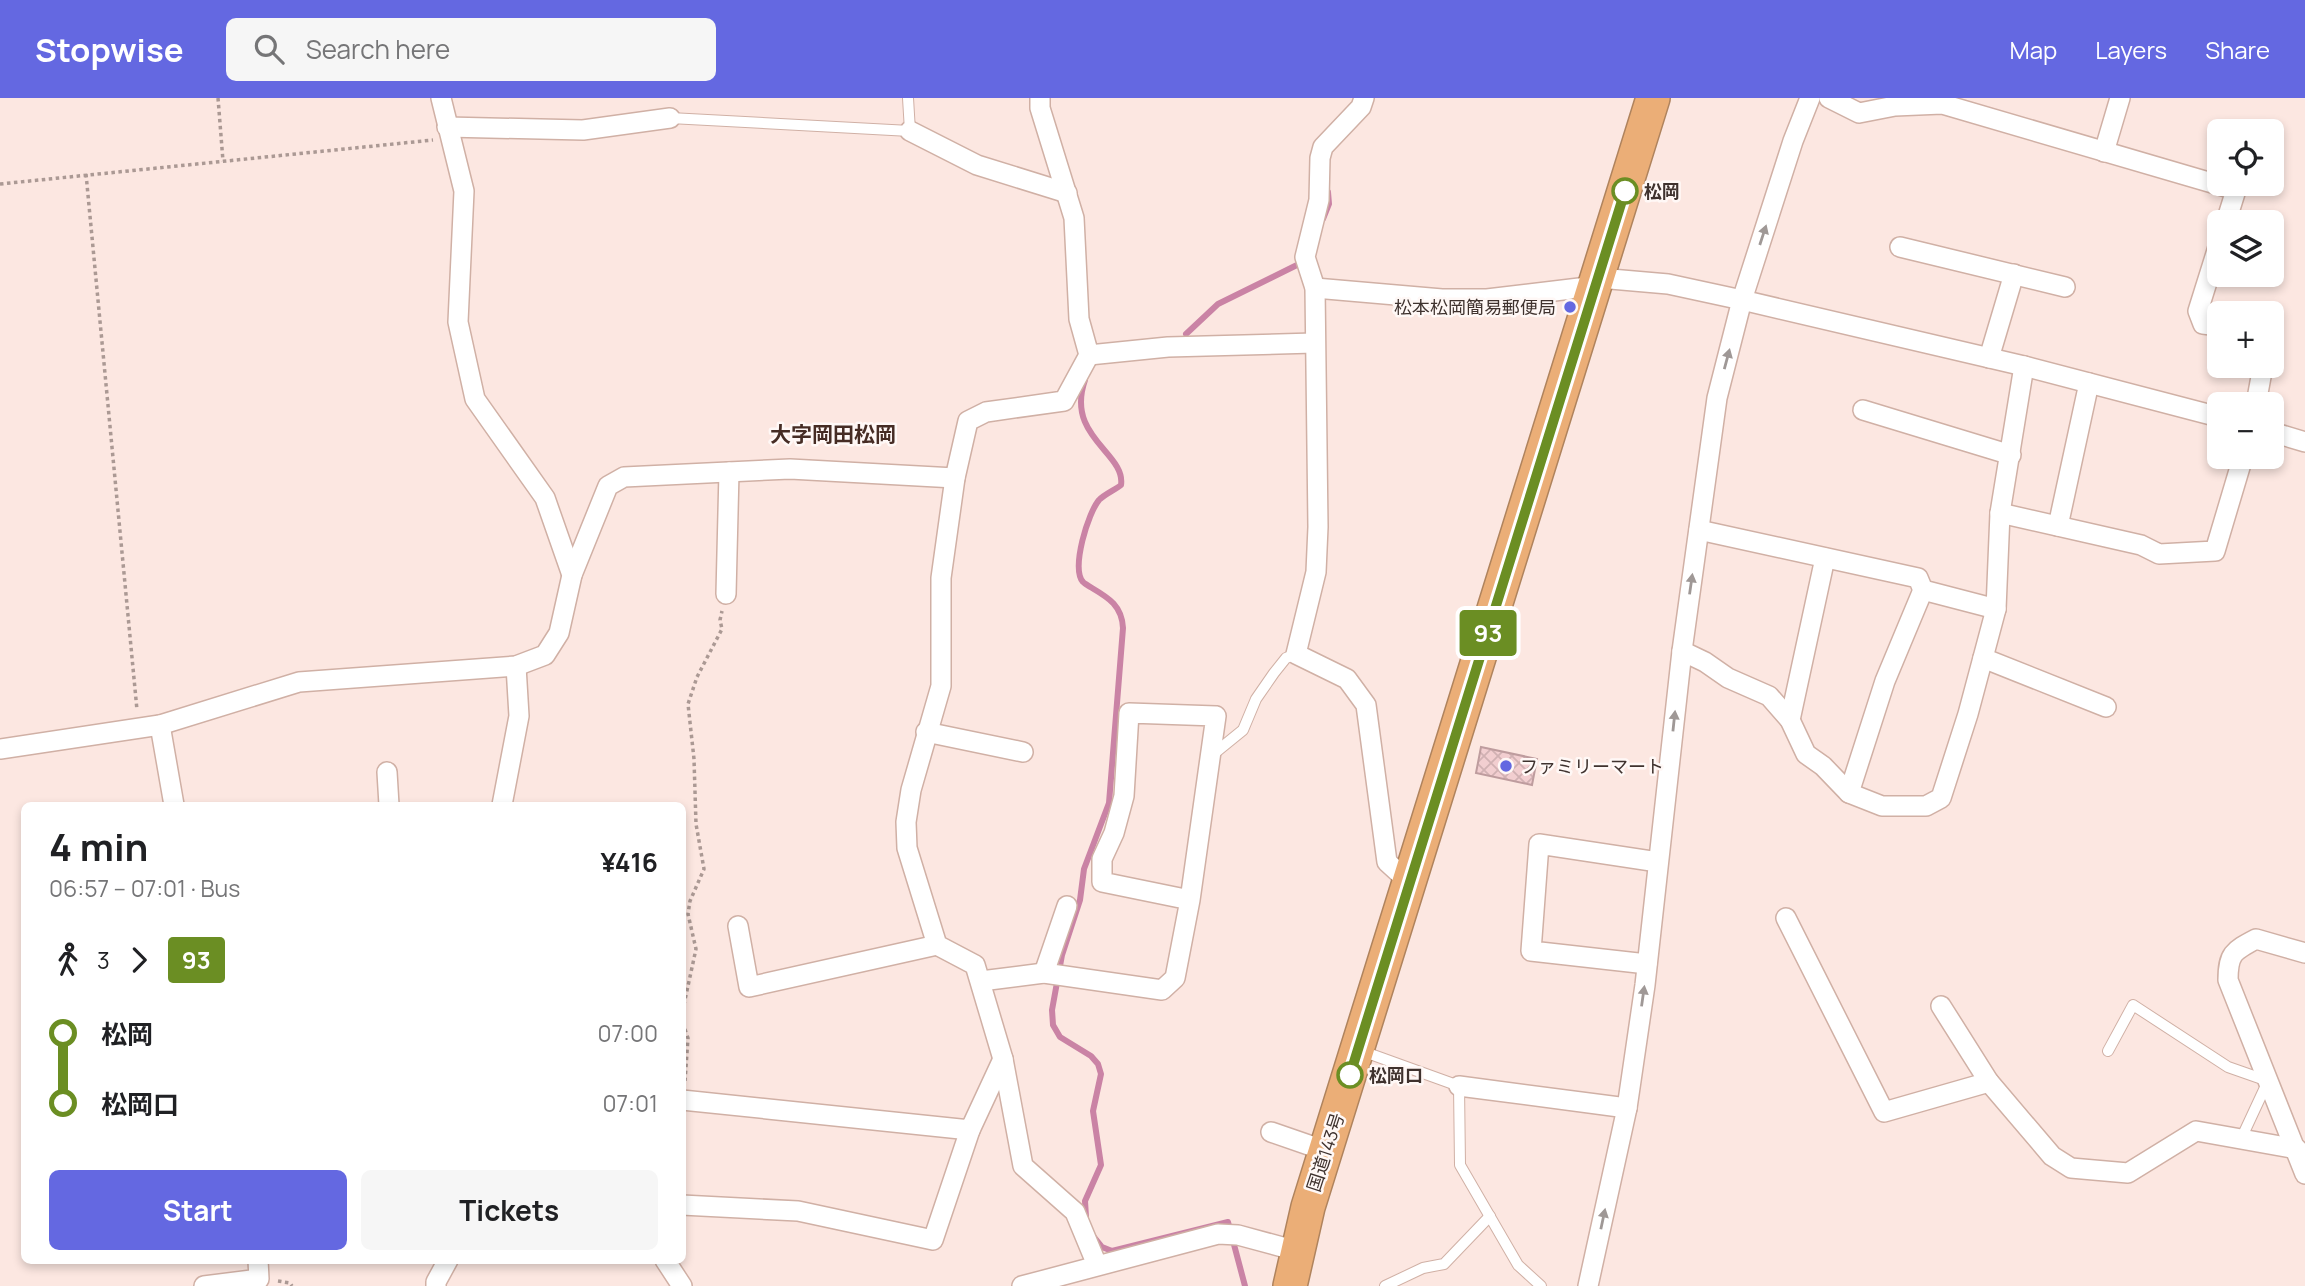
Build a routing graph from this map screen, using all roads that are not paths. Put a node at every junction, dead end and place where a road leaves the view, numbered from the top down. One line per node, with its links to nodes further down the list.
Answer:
1 (442, 98): 11 (street)
2 (908, 98): 10 (lane)
3 (1040, 98): 13 (street)
4 (1364, 98): 20 (street)
5 (1653, 98): 17 (highway, 国道143号)
6 (1810, 98): 21 (street, one-way to 6)
7 (1829, 98): 12 (street)
8 (2120, 98): 12 (street)
9 (670, 118): 10 (lane); 11 (street)
10 (910, 131): 13 (street)
11 (449, 133): 40 (street)
12 (2105, 152): 14 (street)
13 (1066, 192): 24 (street)
14 (2230, 210)
15 (1900, 247): 16 (street)
16 (2014, 274): 19 (street); 25 (street)
17 (1597, 282): 20 (street); 21 (street); 61 (highway, 国道143号)
18 (2207, 282): 22 (street)
19 (2065, 287)
20 (1315, 288): 23 (street)
21 (1742, 300): 25 (street); 38 (street, one-way to 21)
22 (2207, 325)
23 (1314, 343): 24 (street); 45 (street)
24 (1090, 355): 35 (street)
25 (1989, 358): 26 (street)
26 (2024, 366): 27 (street); 32 (street)
27 (2089, 383): 29 (street); 37 (street)
28 (1863, 410): 32 (street)
29 (2207, 414)
30 (2284, 436): 31 (street)
31 (2305, 442)
32 (2011, 455): 36 (street)
33 (2239, 469): 37 (street)
34 (729, 472): 35 (street); 40 (street); 42 (street)
35 (955, 478): 51 (street)
36 (2000, 513): 37 (street); 43 (street)
37 (2058, 526)
38 (1699, 530): 39 (street); 44 (street, one-way to 38)
39 (1825, 558): 41 (street); 49 (street)
40 (572, 575): 47 (street)
41 (1923, 590): 43 (street); 56 (street)
42 (726, 594)
43 (1996, 610): 46 (street)
44 (1682, 651): 49 (street); 60 (street, one-way to 44)
45 (1296, 654): 54 (lane); 61 (street)
46 (1983, 657): 48 (street); 56 (street)
47 (516, 666): 50 (street); 59 (street)
48 (2106, 707)
49 (1790, 720): 56 (street)
50 (160, 725): 52 (street); 57 (street)
51 (926, 732): 53 (street); 66 (street)
52 (0, 749)
53 (1023, 752)
54 (1210, 757): 62 (street); 62 (street)
55 (387, 772): 58 (street)
56 (1849, 793)
57 (173, 802)
58 (389, 802)
59 (503, 802)
60 (1658, 862): 68 (street); 68 (street)
61 (1410, 883): 72 (highway, 国道143号)
62 (1190, 900): 69 (street)
63 (1067, 906): 69 (street)
64 (1786, 918): 76 (street)
65 (738, 926): 66 (street)
66 (937, 945): 70 (street)
67 (2305, 953): 75 (street)
68 (1647, 964): 79 (street, one-way to 68)
69 (1052, 975): 70 (street)
70 (981, 981): 74 (street)
71 (1941, 1006): 76 (street)
72 (1358, 1050): 77 (lane); 84 (highway, 国道143号)
73 (2108, 1051): 75 (lane)
74 (1003, 1059): 80 (street); 92 (street)
75 (2267, 1080): 82 (lane); 83 (street)
76 (1989, 1082): 82 (street)
77 (1459, 1086): 79 (street); 87 (lane)
78 (686, 1100): 80 (street)
79 (1627, 1108): 100 (street, one-way to 79)
80 (970, 1130): 86 (street)
81 (1271, 1132): 84 (street)
82 (2241, 1139): 83 (street)
83 (2297, 1149): 85 (street)
84 (1326, 1151): 88 (highway, 国道143号)
85 (2305, 1174)
86 (686, 1205)
87 (1490, 1216): 98 (lane); 99 (lane)
88 (1297, 1251): 92 (street); 97 (highway, 国道143号)
89 (258, 1264): 93 (street)
90 (446, 1264): 94 (street)
91 (668, 1264): 95 (street)
92 (1097, 1265): 96 (street)
93 (204, 1286)
94 (436, 1286)
95 (682, 1286)
96 (1022, 1286)
97 (1290, 1286)
98 (1385, 1286)
99 (1541, 1286)
100 (1588, 1286)

